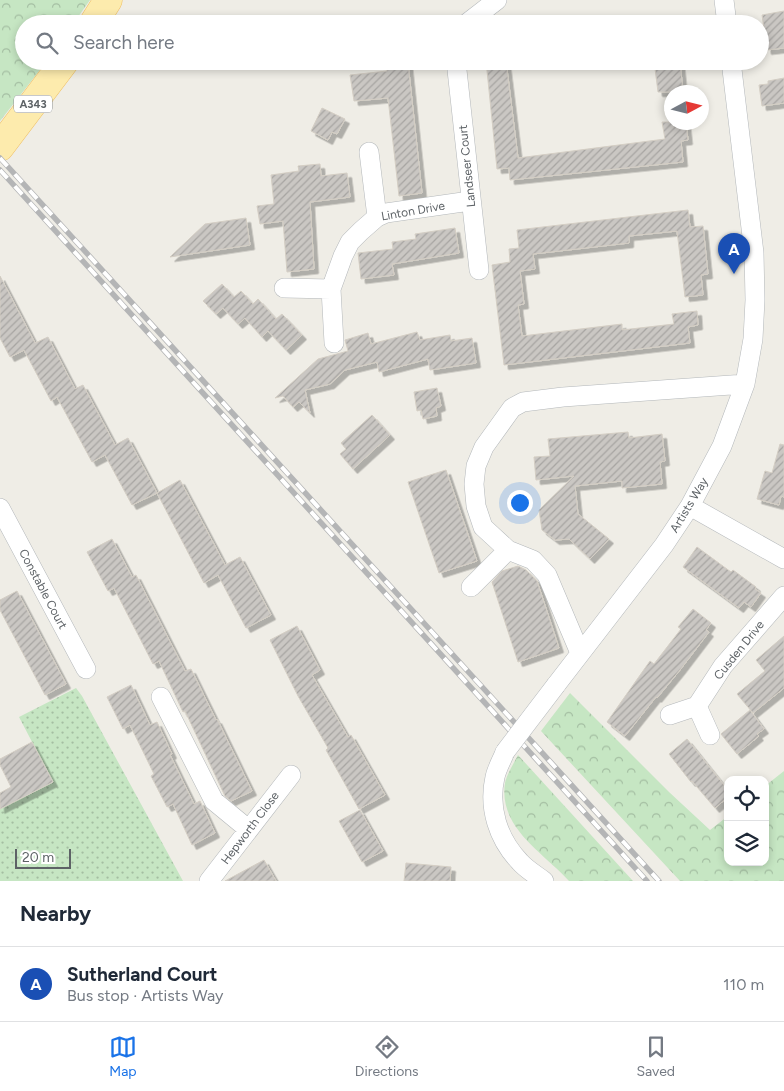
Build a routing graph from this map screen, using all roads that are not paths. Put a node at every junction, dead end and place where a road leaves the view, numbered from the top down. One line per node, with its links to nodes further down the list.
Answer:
1 (108, 0): 4 (main road)
2 (497, 0): 5 (street)
3 (724, 0): 6 (street)
4 (99, 15)
5 (478, 15)
6 (726, 15)
7 (58, 70): 10 (main road, A343)
8 (457, 70): 12 (street, Landseer Court)
9 (732, 70): 18 (street, Artists Way)
10 (0, 147)
11 (369, 152): 13 (street)
12 (470, 201): 13 (street, Linton Drive); 14 (street, Landseer Court)
13 (376, 217): 16 (street, Linton Drive)
14 (479, 270)
15 (284, 288): 16 (street)
16 (331, 289): 17 (street, Linton Drive)
17 (334, 343)
18 (745, 384): 19 (street, Artists Way); 21 (street)
19 (690, 506): 22 (street); 25 (street, Artists Way)
20 (0, 508): 26 (street, Constable Court)
21 (508, 550): 23 (street); 25 (street)
22 (781, 552)
23 (472, 587)
24 (784, 596): 28 (street, Cusden Drive)
25 (580, 653): 34 (street, Artists Way, bridge)
26 (86, 669)
27 (161, 697): 32 (street)
28 (697, 706): 29 (street); 30 (street)
29 (670, 715)
30 (710, 735)
31 (291, 775): 32 (street, Hepworth Close)
32 (248, 829): 33 (street, Hepworth Close)
33 (209, 881)
34 (544, 881)

